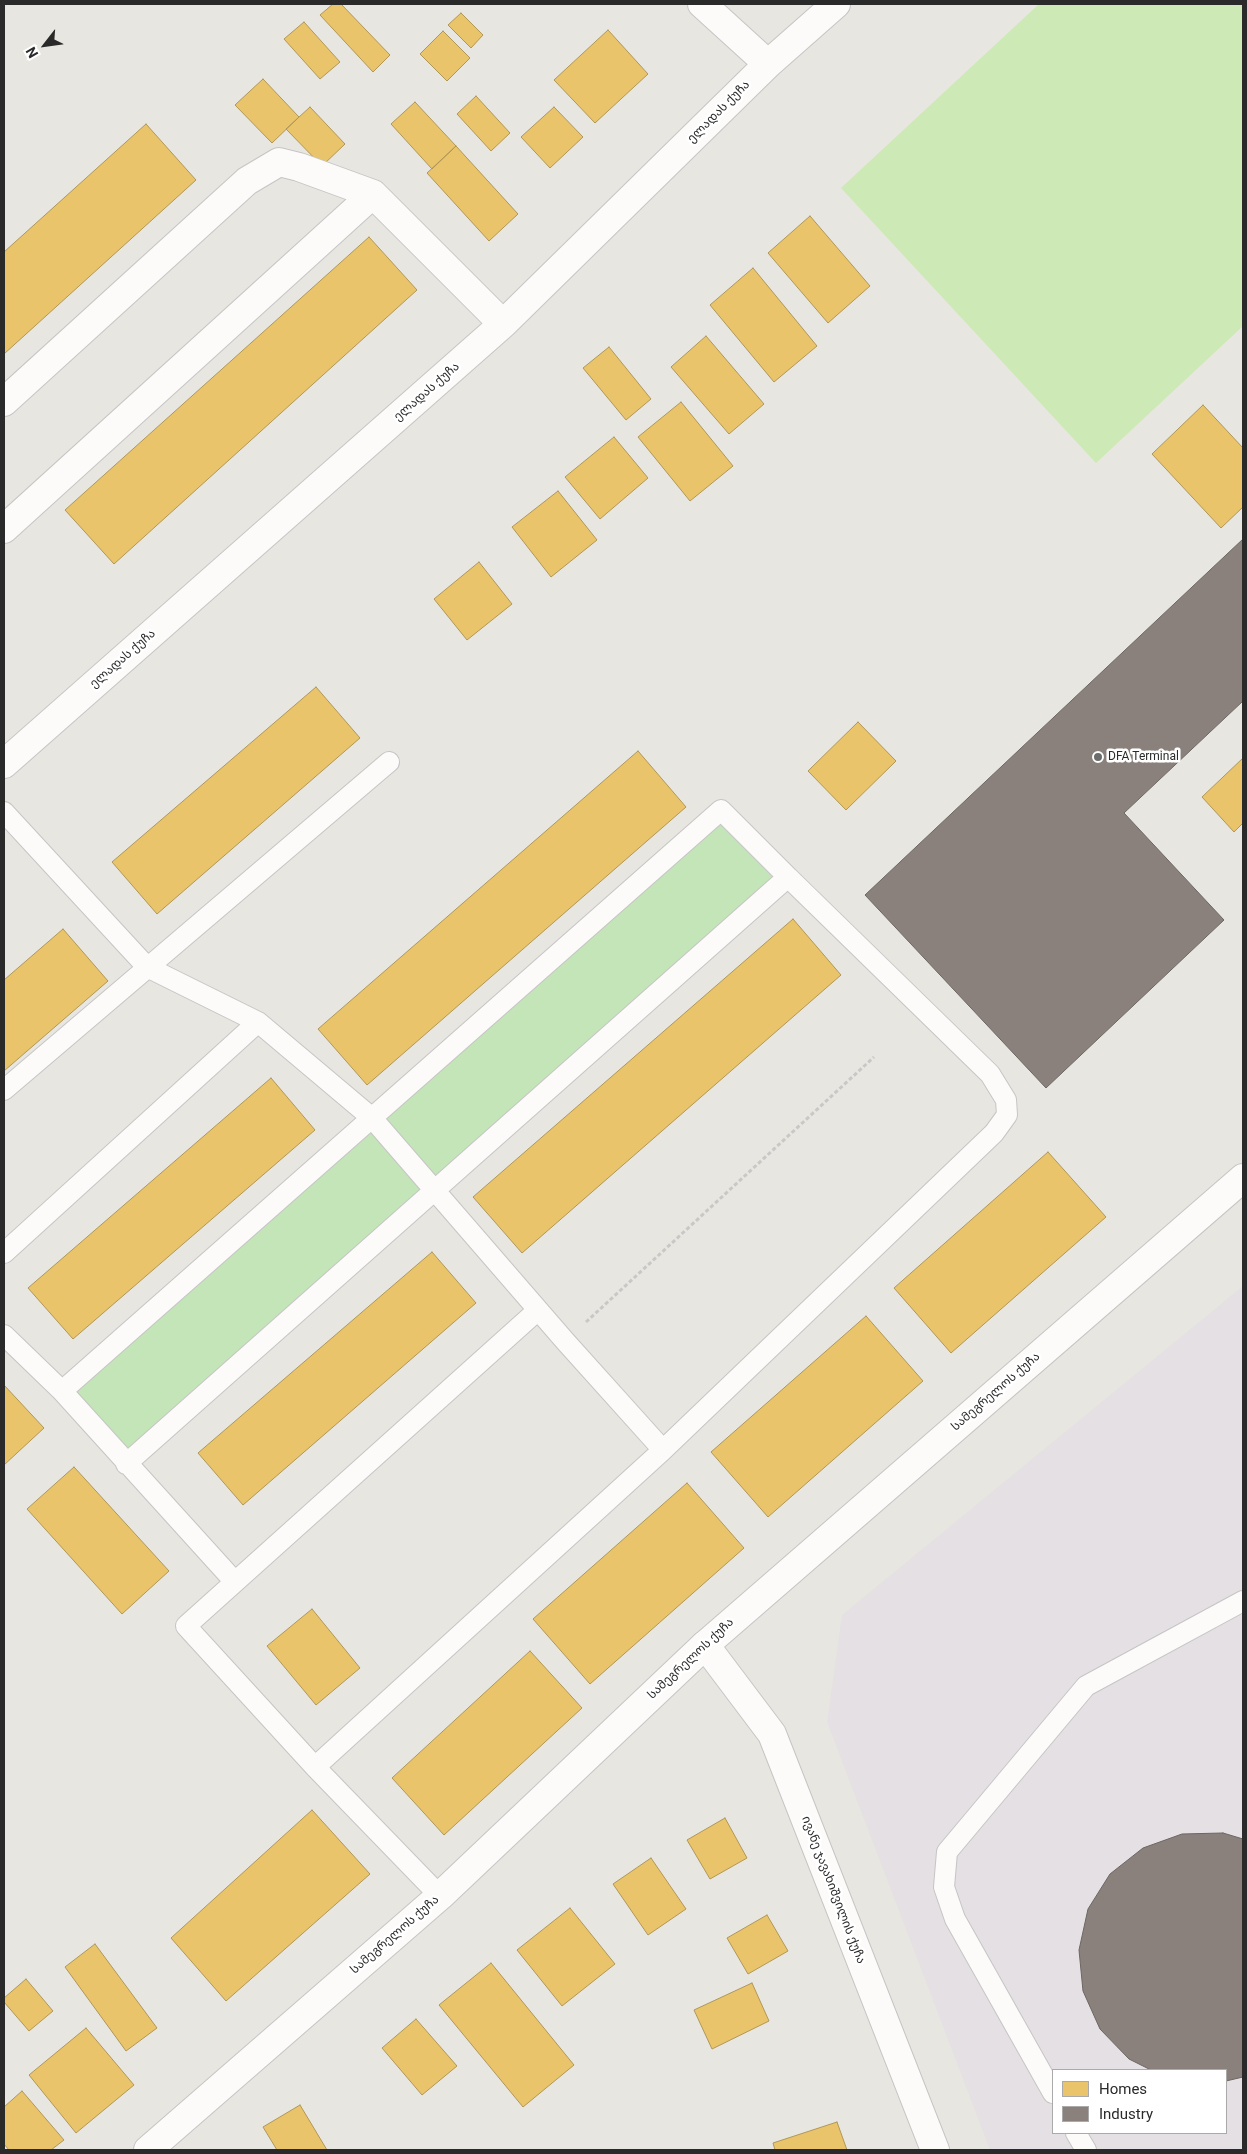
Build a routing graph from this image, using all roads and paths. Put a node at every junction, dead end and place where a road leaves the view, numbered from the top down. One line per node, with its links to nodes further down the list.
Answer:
1 (702, 4): 3 (street)
2 (836, 4): 3 (street, ელადას ქუჩა)
3 (768, 64): 5 (street, ელადას ქუჩა)
4 (373, 194): 5 (street); 6 (street); 7 (street)
5 (503, 324): 9 (street, ელადას ქუჩა)
6 (4, 402)
7 (4, 529)
8 (389, 762): 12 (lane)
9 (4, 764)
10 (4, 812): 12 (lane)
11 (788, 877): 16 (lane); 18 (lane); 24 (lane)
12 (147, 967): 13 (lane); 15 (lane)
13 (258, 1022): 16 (lane); 19 (lane)
14 (874, 1057): 22 (path)
15 (4, 1090)
16 (372, 1118): 18 (lane); 23 (lane)
17 (1243, 1178): 28 (street, სამეგრელოს ქუჩა)
18 (435, 1191): 20 (lane); 25 (lane)
19 (4, 1253)
20 (538, 1310): 22 (lane); 26 (lane)
21 (4, 1335): 23 (lane)
22 (565, 1341): 24 (lane)
23 (62, 1392): 25 (lane)
24 (663, 1450): 29 (lane)
25 (126, 1464): 26 (lane)
26 (235, 1582): 29 (lane)
27 (1243, 1601): 31 (lane)
28 (705, 1645): 30 (street, სამეგრელოს ქუჩა); 34 (street, ივანე ჯავახიშვილის ქუჩა)
29 (315, 1766): 30 (lane)
30 (440, 1896): 33 (street, სამეგრელოს ქუჩა)
31 (1052, 2091)
32 (1077, 2134): 35 (lane)
33 (148, 2150)
34 (935, 2150)
35 (1086, 2150)

